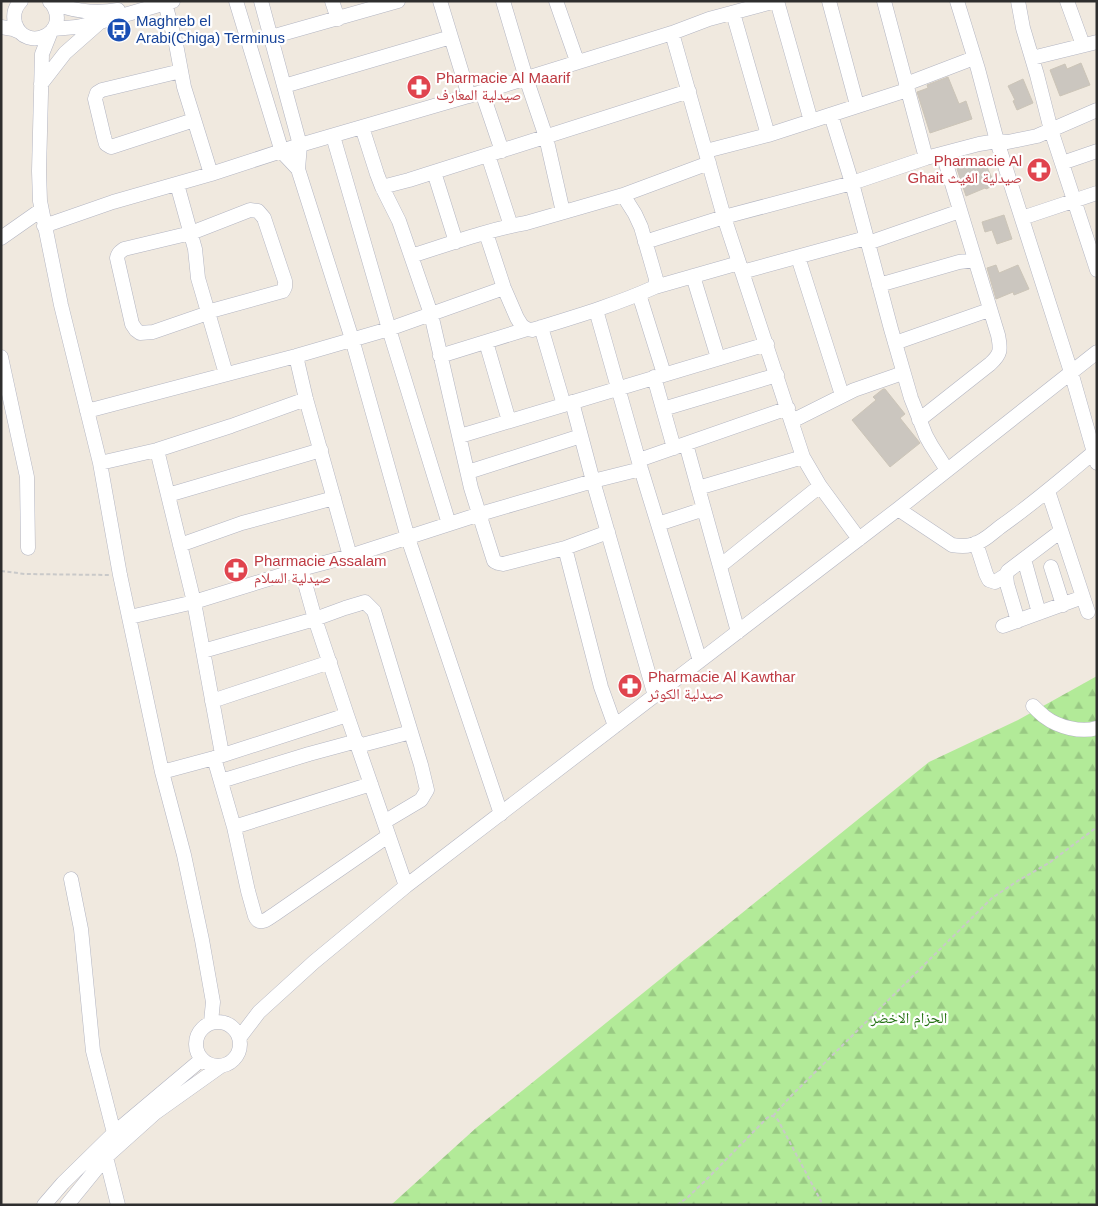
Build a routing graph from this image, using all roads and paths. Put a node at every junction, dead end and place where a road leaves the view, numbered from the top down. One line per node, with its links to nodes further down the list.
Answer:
1 (50, 1): 2 (street); 23 (street)
2 (151, 1)
3 (236, 1): 53 (street)
4 (261, 1): 26 (street)
5 (332, 1): 20 (street)
6 (398, 1): 20 (street)
7 (440, 1): 27 (street)
8 (503, 1): 34 (street)
9 (556, 1): 32 (street)
10 (776, 1): 17 (street); 44 (street)
11 (829, 1): 40 (street)
12 (884, 1): 37 (street)
13 (956, 1): 30 (street)
14 (1018, 1): 31 (street)
15 (1067, 1): 28 (street)
16 (169, 2): 21 (street); 33 (street)
17 (749, 5): 19 (street)
18 (18, 6): 22 (street); 25 (street)
19 (733, 13): 24 (street); 47 (street)
20 (338, 19): 26 (street)
21 (100, 22): 23 (street); 35 (street)
22 (2, 27): 25 (street)
23 (52, 31): 25 (street); 29 (street)
24 (672, 33): 32 (street); 38 (street)
25 (23, 34): 29 (street)
26 (271, 37): 36 (street)
27 (451, 37): 36 (street); 39 (street)
28 (1090, 43): 31 (street)
29 (42, 54): 35 (street)
30 (974, 58): 37 (street); 50 (street)
31 (1032, 58): 46 (street)
32 (578, 62): 34 (street)
33 (181, 71): 43 (street); 43 (street)
34 (526, 78): 39 (street); 49 (street)
35 (41, 84): 68 (street)
36 (284, 86): 51 (street)
37 (906, 87): 40 (street); 57 (street)
38 (690, 91): 49 (street); 56 (street)
39 (476, 94): 45 (street); 54 (street)
40 (857, 106): 42 (street)
41 (1097, 110): 46 (street)
42 (831, 115): 44 (street); 62 (street)
43 (194, 120): 61 (street)
44 (811, 121): 47 (street)
45 (362, 127): 48 (street); 64 (street)
46 (1051, 130): 50 (street); 58 (street)
47 (768, 135): 56 (street)
48 (332, 136): 51 (street); 97 (street)
49 (546, 137): 54 (street); 70 (street)
50 (997, 141): 55 (street); 72 (street)
51 (300, 145): 53 (street); 59 (street)
52 (1097, 151): 58 (street)
53 (282, 152): 59 (street); 61 (street)
54 (495, 153): 60 (street); 74 (street)
55 (943, 154): 57 (street); 69 (street)
56 (708, 157): 66 (street); 71 (street)
57 (926, 158): 62 (street)
58 (1062, 163): 67 (street)
59 (298, 169): 99 (street)
60 (434, 172): 64 (street); 80 (street)
61 (211, 174): 63 (street)
62 (852, 183): 71 (street); 78 (street)
63 (177, 184): 73 (street); 75 (street)
64 (382, 187): 82 (street)
65 (1097, 193): 67 (street)
66 (623, 196): 70 (street); 81 (street)
67 (1074, 200): 72 (street); 79 (street)
68 (41, 210): 73 (street); 77 (street)
69 (960, 211): 78 (street); 84 (street)
70 (563, 212): 74 (street)
71 (724, 217): 81 (street); 85 (street)
72 (1022, 218): 108 (street)
73 (44, 226): 118 (street)
74 (511, 226): 76 (street)
75 (191, 233): 94 (street); 94 (street); 94 (street)
76 (486, 233): 80 (street); 90 (street)
77 (1, 238)
78 (867, 241): 83 (street); 88 (street)
79 (1092, 241): 86 (street)
80 (456, 242): 82 (street)
81 (645, 242): 89 (street)
82 (411, 256): 95 (street)
83 (798, 257): 85 (street); 114 (street)
84 (974, 260): 88 (street); 93 (street)
85 (741, 268): 87 (street); 102 (street)
86 (1097, 270)
87 (694, 276): 89 (street); 107 (street)
88 (879, 285): 101 (street)
89 (655, 287): 91 (street)
90 (504, 288): 95 (street); 98 (street)
91 (640, 294): 92 (street); 112 (street)
92 (596, 310): 96 (street); 113 (street)
93 (989, 310): 101 (street); 120 (street)
94 (208, 312): 110 (street)
95 (432, 314): 97 (street); 105 (street)
96 (541, 327): 98 (street); 116 (street)
97 (389, 328): 99 (street); 142 (street)
98 (526, 330): 100 (street)
99 (352, 339): 104 (street); 146 (street)
100 (486, 342): 105 (street); 121 (street)
101 (894, 343): 109 (street)
102 (766, 344): 107 (street); 111 (street)
103 (1097, 352): 108 (street)
104 (296, 356): 110 (street); 115 (street)
105 (440, 356): 122 (street)
106 (1, 357): 150 (street)
107 (718, 358): 112 (street)
108 (1071, 372): 127 (street); 131 (street)
109 (903, 373): 114 (street); 120 (street)
110 (226, 374): 118 (street)
111 (777, 375): 117 (street); 119 (street)
112 (659, 376): 113 (street); 117 (street)
113 (618, 388): 116 (street); 130 (street)
114 (842, 396): 119 (street)
115 (306, 399): 125 (street); 126 (street)
116 (568, 403): 121 (street); 123 (street)
117 (663, 409): 124 (street)
118 (87, 411): 129 (street)
119 (790, 414): 124 (street); 128 (street)
120 (919, 420): 131 (street)
121 (509, 421): 122 (street)
122 (460, 436): 132 (street)
123 (581, 436): 132 (street); 133 (street)
124 (680, 446): 130 (street); 135 (street)
125 (157, 450): 129 (street); 137 (street)
126 (321, 450): 137 (street); 138 (street)
127 (1095, 451): 136 (street)
128 (804, 457): 134 (street); 135 (street)
129 (100, 463): 158 (street)
130 (640, 465): 133 (street); 143 (street)
131 (947, 470): 140 (street)
132 (468, 472): 141 (street)
133 (593, 481): 141 (street); 145 (street)
134 (820, 486): 147 (street); 154 (street)
135 (698, 488): 139 (street)
136 (1048, 491): 144 (street); 148 (street)
137 (168, 495): 149 (street)
138 (334, 498): 149 (street); 152 (street)
139 (704, 509): 143 (street); 154 (street)
140 (898, 509): 147 (street); 148 (street)
141 (480, 514): 142 (street); 151 (street)
142 (449, 524): 146 (street)
143 (658, 524): 171 (street)
144 (1061, 531): 153 (street); 160 (street)
145 (608, 532): 151 (street); 173 (street)
146 (408, 538): 152 (street); 185 (street)
147 (859, 538): 169 (street)
148 (976, 543): 159 (street)
149 (180, 544): 161 (street)
150 (28, 548)
151 (565, 548): 177 (street)
152 (350, 556): 156 (street)
153 (1024, 559): 159 (street); 164 (street)
154 (720, 566): 169 (street)
155 (1051, 567): 162 (street)
156 (301, 569): 161 (street); 166 (street)
157 (1, 571): 158 (path)
158 (120, 575): 165 (street)
159 (1006, 575): 167 (street)
160 (1083, 597): 162 (street); 163 (street)
161 (194, 602): 165 (street); 170 (street)
162 (1063, 605): 164 (street)
163 (1088, 612)
164 (1039, 614): 167 (street)
165 (130, 617): 182 (street)
166 (316, 618): 170 (street); 172 (street); 179 (street)
167 (1018, 621): 168 (street)
168 (1003, 626)
169 (738, 632): 171 (street)
170 (203, 651): 174 (street)
171 (700, 661): 173 (street)
172 (330, 662): 174 (street); 176 (street)
173 (655, 696): 177 (street)
174 (212, 701): 181 (street)
175 (1033, 706): 178 (street)
176 (347, 715): 180 (street); 181 (street)
177 (615, 726): 185 (street)
178 (1097, 728)
179 (411, 732): 180 (street); 186 (street)
180 (357, 744): 183 (street); 184 (street)
181 (218, 756): 182 (street); 183 (street)
182 (162, 772): 192 (street)
183 (221, 781): 187 (street)
184 (371, 784): 186 (street); 187 (street)
185 (501, 814): 191 (street)
186 (384, 822): 189 (street)
187 (234, 827): 189 (street)
188 (1097, 827): 197 (path)
189 (388, 836): 191 (street)
190 (70, 879): 198 (street)
191 (406, 886): 194 (street)
192 (213, 1002): 193 (street); 194 (street)
193 (211, 1022): 194 (street); 195 (street)
194 (234, 1029): 196 (street)
195 (202, 1059): 196 (street); 198 (street)
196 (221, 1066): 199 (street)
197 (773, 1116): 203 (path); 204 (path)
198 (114, 1133): 200 (street)
199 (106, 1157): 201 (street); 202 (street)
200 (44, 1205)
201 (67, 1205)
202 (118, 1205)
203 (677, 1205)
204 (823, 1205)

